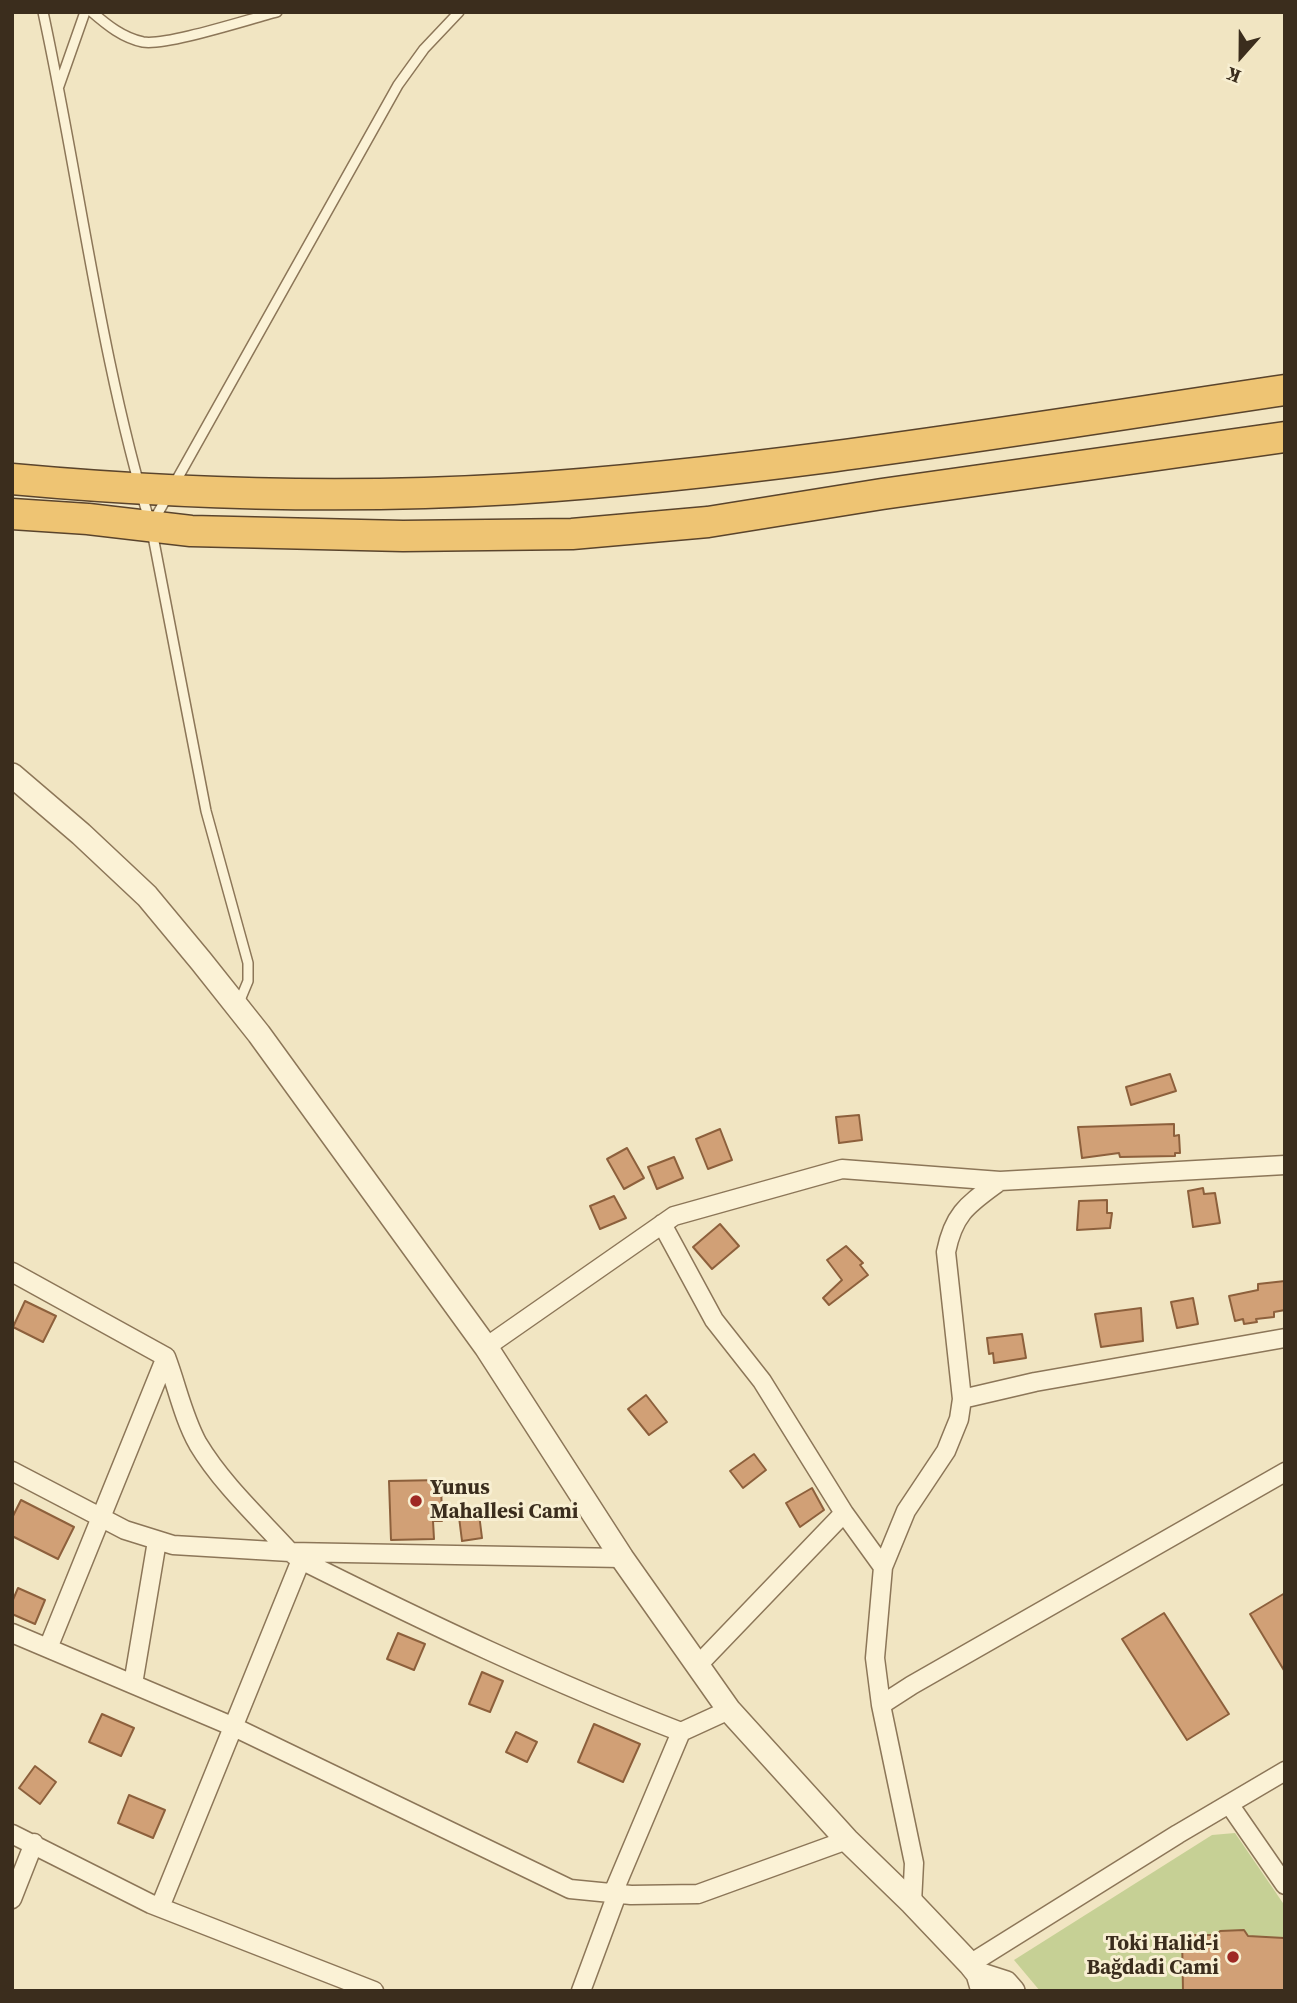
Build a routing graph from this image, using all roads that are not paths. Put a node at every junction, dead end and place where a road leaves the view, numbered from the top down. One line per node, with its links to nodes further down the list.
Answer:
1 (43, 12): 6 (lane)
2 (85, 12): 6 (lane)
3 (92, 12): 4 (lane)
4 (276, 12)
5 (459, 12): 11 (lane)
6 (59, 86): 10 (lane)
7 (1285, 390): 11 (highway)
8 (1285, 437): 13 (highway)
9 (12, 478): 10 (highway)
10 (139, 488): 11 (highway); 13 (lane)
11 (171, 490): 13 (lane)
12 (12, 514): 13 (highway)
13 (151, 526): 15 (lane)
14 (12, 775): 15 (street)
15 (237, 1006): 21 (street)
16 (1285, 1165): 17 (street)
17 (1000, 1181): 18 (street); 23 (street)
18 (662, 1224): 21 (street); 26 (street)
19 (12, 1272): 22 (street)
20 (1285, 1338): 23 (street)
21 (486, 1347): 30 (street)
22 (166, 1357): 27 (street); 29 (street)
23 (962, 1399): 31 (street)
24 (12, 1471): 27 (street)
25 (1285, 1472): 36 (street)
26 (844, 1513): 31 (street); 34 (street)
27 (100, 1517): 28 (street); 33 (street)
28 (157, 1541): 29 (street); 35 (street)
29 (295, 1556): 30 (street); 38 (street); 39 (street)
30 (622, 1558): 34 (street)
31 (883, 1567): 36 (street)
32 (12, 1633): 33 (street)
33 (48, 1648): 35 (street)
34 (699, 1664): 37 (street)
35 (133, 1684): 38 (street)
36 (881, 1705): 48 (street)
37 (729, 1710): 39 (street); 43 (street)
38 (234, 1727): 46 (street); 49 (street)
39 (681, 1732): 46 (street)
40 (1285, 1770): 41 (street)
41 (1229, 1804): 45 (street); 50 (street)
42 (12, 1834): 44 (street)
43 (847, 1840): 46 (street); 48 (street)
44 (34, 1843): 47 (street); 49 (street)
45 (1285, 1885)
46 (615, 1894): 52 (street)
47 (12, 1899)
48 (912, 1903): 50 (street)
49 (160, 1907): 51 (street)
50 (977, 1976): 53 (street)
51 (374, 1991)
52 (581, 1991)
53 (1013, 1991)

